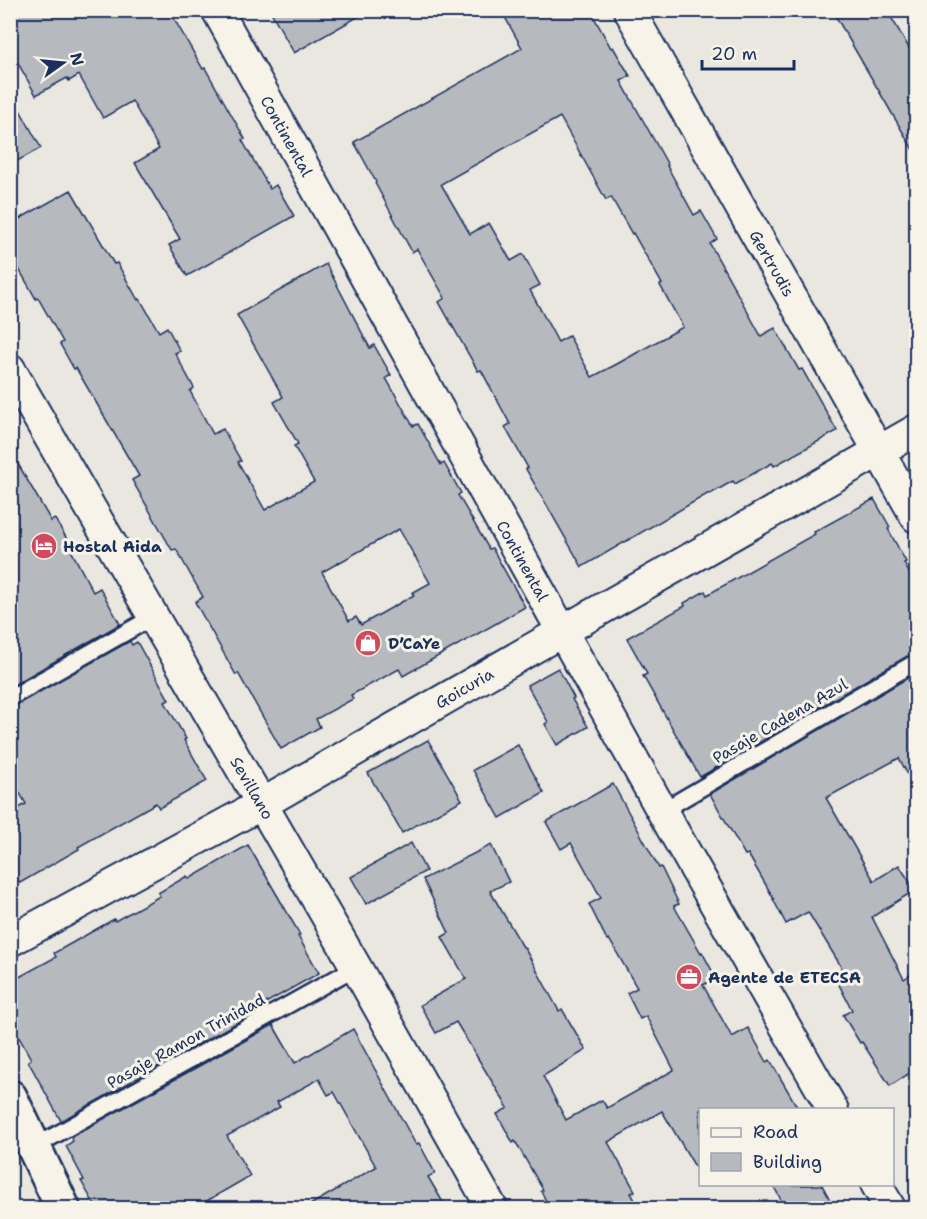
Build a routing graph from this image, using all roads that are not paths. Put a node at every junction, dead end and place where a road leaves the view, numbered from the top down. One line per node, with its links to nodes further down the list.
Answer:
1 (217, 10): 8 (street, Continental)
2 (629, 10): 5 (street, Gertrudis)
3 (10, 369): 7 (street, Sevillano)
4 (916, 430): 5 (street, Goicuria)
5 (880, 451): 6 (street, Gertrudis); 8 (street, Goicuria)
6 (916, 517)
7 (153, 617): 10 (lane); 11 (street, Sevillano)
8 (563, 631): 11 (street, Goicuria); 12 (street, Continental)
9 (916, 662): 12 (lane, Pasaje Cadena Azul)
10 (10, 698)
11 (262, 804): 13 (street, Goicuria); 14 (street, Sevillano)
12 (662, 811): 16 (street, Continental)
13 (10, 941)
14 (356, 967): 17 (lane, Pasaje Ramon Trinidad); 20 (street, Sevillano)
15 (10, 1097): 17 (street)
16 (832, 1108)
17 (34, 1147): 19 (street)
18 (877, 1186): 21 (street)
19 (63, 1209)
20 (492, 1209)
21 (890, 1209)

